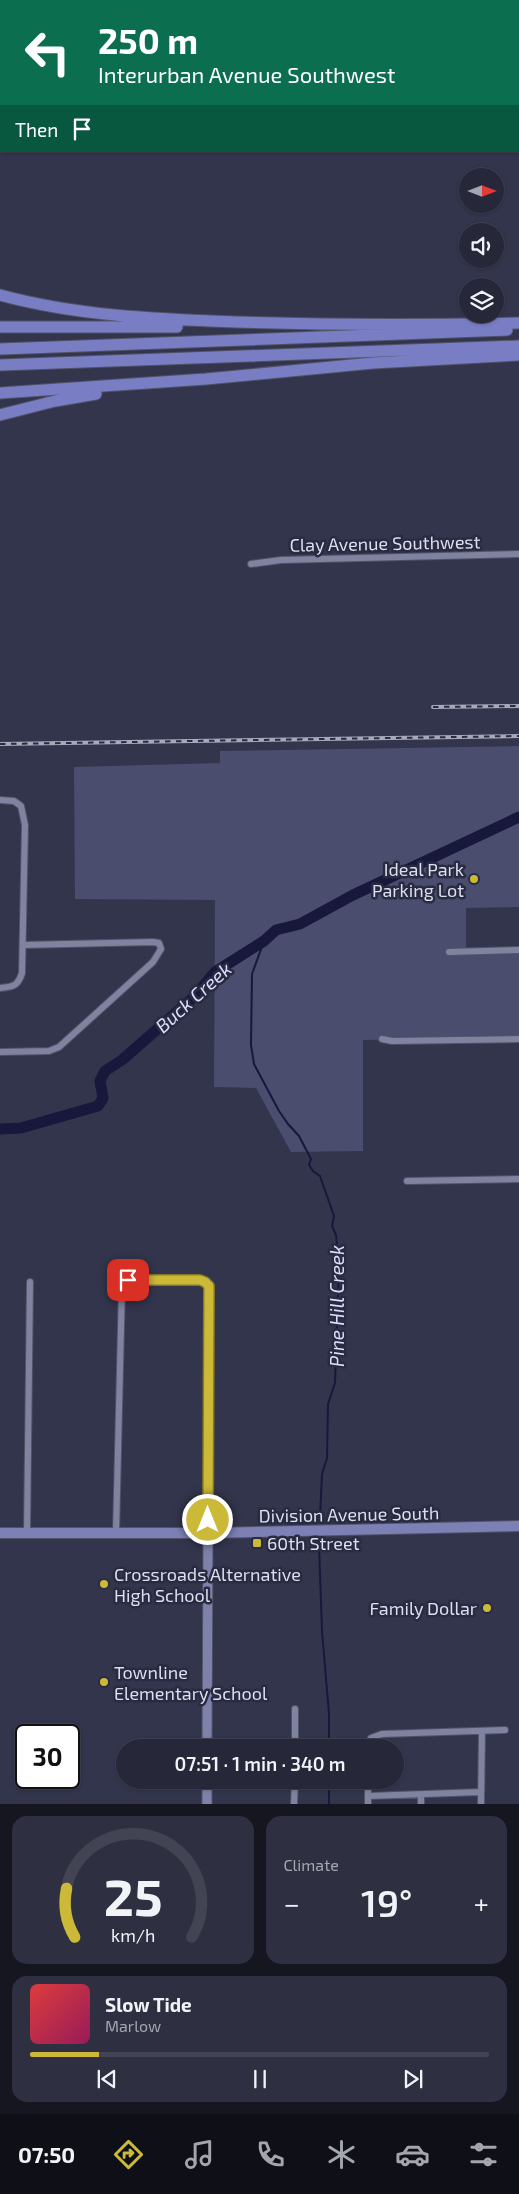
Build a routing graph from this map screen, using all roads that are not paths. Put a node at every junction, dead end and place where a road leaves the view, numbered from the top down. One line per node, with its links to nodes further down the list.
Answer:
1 (0, 295): 3 (highway)
2 (519, 323): 3 (highway)
3 (306, 324): 4 (highway)
4 (0, 328)
5 (519, 330): 7 (highway)
6 (519, 346): 9 (highway)
7 (0, 349)
8 (519, 355): 10 (highway)
9 (0, 365)
10 (206, 379): 11 (highway); 12 (highway)
11 (0, 393)
12 (0, 415)
13 (519, 554): 14 (street, Clay Avenue Southwest)
14 (251, 564)
15 (0, 800): 16 (street)
16 (23, 944): 19 (street); 22 (street)
17 (519, 950): 18 (street)
18 (449, 952)
19 (0, 988)
20 (382, 1039): 21 (street)
21 (519, 1039)
22 (0, 1052)
23 (519, 1179): 24 (street)
24 (407, 1181)
25 (30, 1282): 28 (street)
26 (519, 1526): 30 (main road, Division Avenue South)
27 (0, 1533): 28 (main road, Division Avenue South)
28 (27, 1533): 29 (main road, Division Avenue South)
29 (116, 1533): 30 (main road, Division Avenue South); 30 (street)
30 (208, 1534): 34 (main road)
31 (295, 1709): 35 (street)
32 (505, 1730): 33 (street)
33 (482, 1731): 36 (street); 40 (street)
34 (207, 1739)
35 (295, 1739)
36 (371, 1739)
37 (207, 1789): 43 (main road)
38 (294, 1789): 44 (street)
39 (368, 1789): 42 (street)
40 (481, 1792): 41 (street); 47 (street)
41 (421, 1794): 42 (street); 46 (street)
42 (368, 1796): 45 (street)
43 (207, 1804)
44 (294, 1804)
45 (368, 1804)
46 (421, 1804)
47 (481, 1804)

